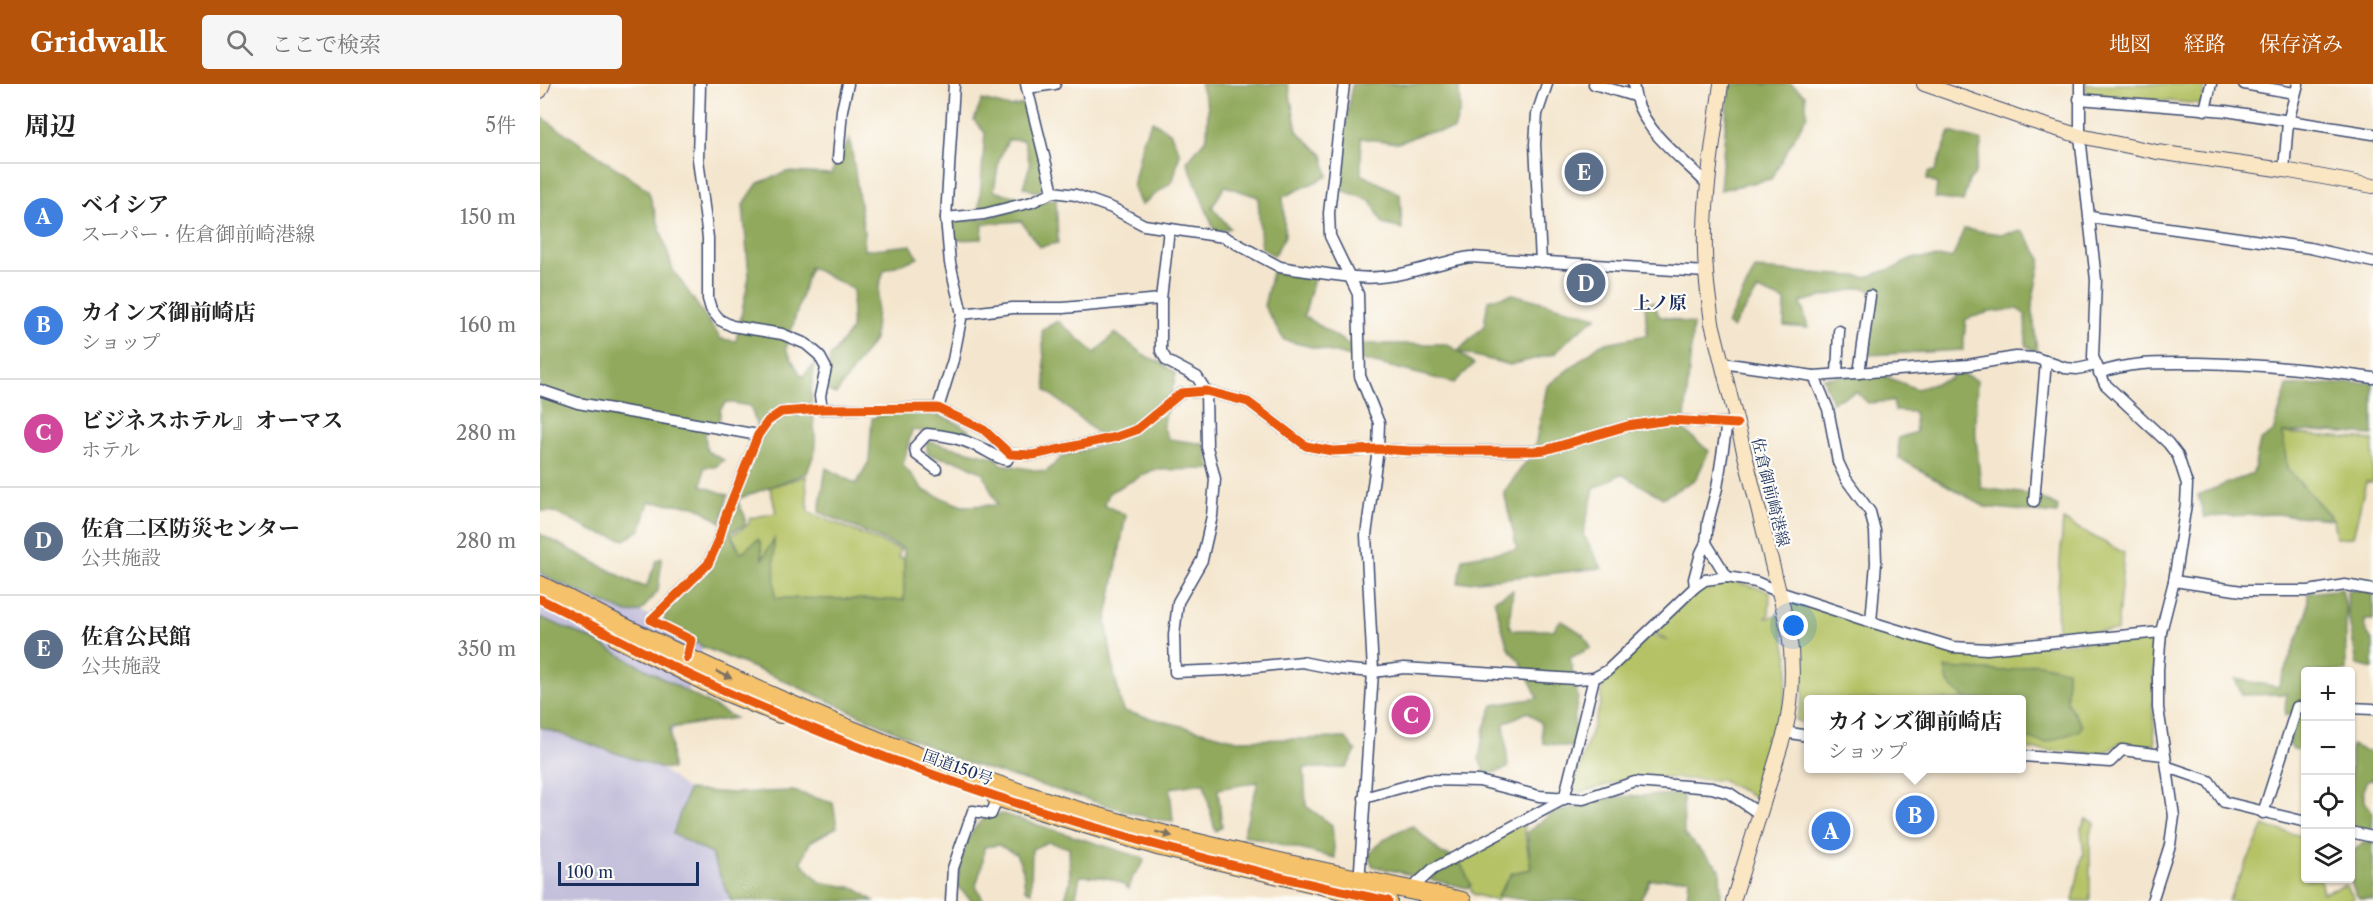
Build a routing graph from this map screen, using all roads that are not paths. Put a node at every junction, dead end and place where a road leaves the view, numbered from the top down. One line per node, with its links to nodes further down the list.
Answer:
1 (543, 84): 17 (main road)
2 (700, 84): 50 (street)
3 (848, 84): 24 (street)
4 (954, 84): 30 (street)
5 (1055, 84): 15 (street)
6 (1344, 84): 35 (street)
7 (1547, 84): 32 (street)
8 (1594, 84): 18 (street)
9 (1633, 84): 18 (street)
10 (1721, 84): 26 (main road, 佐倉御前崎港線)
11 (1924, 84): 23 (main road)
12 (2080, 84): 19 (street)
13 (2211, 84): 20 (street)
14 (2244, 84): 16 (street)
15 (1026, 86): 28 (street)
16 (2296, 89): 21 (street)
17 (540, 90)
18 (1634, 96): 26 (street)
19 (2079, 99): 20 (street); 23 (street)
20 (2205, 110): 21 (street)
21 (2288, 122): 22 (street); 25 (street)
22 (2373, 134)
23 (2080, 136): 25 (main road); 29 (street)
24 (838, 158)
25 (2284, 170): 27 (main road)
26 (1708, 185): 34 (main road, 佐倉御前崎港線)
27 (2373, 186)
28 (1053, 192): 30 (street); 31 (street)
29 (2090, 217): 33 (street); 42 (street)
30 (946, 218): 38 (street)
31 (1169, 229): 35 (street); 37 (street)
32 (1541, 262): 34 (street); 35 (street)
33 (2373, 262)
34 (1706, 272): 41 (main road, 佐倉御前崎港線)
35 (1351, 275): 53 (street)
36 (1870, 296): 43 (street)
37 (1161, 299): 38 (street); 48 (street)
38 (962, 314): 49 (street)
39 (1839, 332): 44 (street)
40 (2046, 361): 42 (street); 43 (street); 56 (street)
41 (1722, 363): 45 (street); 51 (main road, 佐倉御前崎港線)
42 (2098, 369): 46 (street); 59 (street)
43 (1859, 373): 44 (street)
44 (1837, 374): 45 (street)
45 (1814, 376): 65 (street)
46 (2373, 378)
47 (540, 390): 52 (street)
48 (1206, 391): 53 (street); 54 (street); 68 (street)
49 (938, 408): 50 (street); 54 (street)
50 (822, 409): 52 (street)
51 (1732, 423): 53 (street); 57 (street); 63 (main road, 佐倉御前崎港線)
52 (758, 435): 67 (street)
53 (1378, 449): 68 (street)
54 (1010, 454): 55 (street)
55 (936, 469)
56 (2034, 501)
57 (1706, 543): 58 (street); 61 (street)
58 (1727, 577): 61 (street); 63 (street)
59 (2174, 581): 62 (street); 66 (street)
60 (540, 585): 67 (highway, 国道150号)
61 (1695, 587): 69 (street)
62 (2373, 590)
63 (1779, 592): 65 (street); 73 (main road, 佐倉御前崎港線)
64 (540, 599): 78 (highway, 国道150号)
65 (1871, 622): 66 (street)
66 (2161, 632): 75 (street)
67 (687, 658): 87 (highway, 国道150号, one-way to 87)
68 (1373, 672): 69 (street); 79 (street)
69 (1594, 678): 80 (street)
70 (2301, 707): 81 (street)
71 (2355, 708): 72 (street)
72 (2373, 709)
73 (1785, 732): 74 (street); 82 (main road, 佐倉御前崎港線)
74 (1804, 735)
75 (2163, 755): 76 (street); 77 (street)
76 (2026, 756)
77 (2168, 767): 81 (street); 92 (street)
78 (998, 798): 87 (highway, 国道150号); 88 (street)
79 (1364, 798): 80 (street); 87 (street)
80 (1564, 799): 82 (street); 86 (street)
81 (2263, 813): 83 (street)
82 (1760, 814): 91 (main road, 佐倉御前崎港線)
83 (2301, 821)
84 (2355, 833): 85 (street)
85 (2373, 837)
86 (1410, 890): 87 (highway, 国道150号); 90 (highway, 国道150号)
87 (1358, 892): 89 (highway, 国道150号)
88 (951, 901)
89 (1388, 901)
90 (1462, 901)
91 (1733, 901)
92 (2152, 901)

